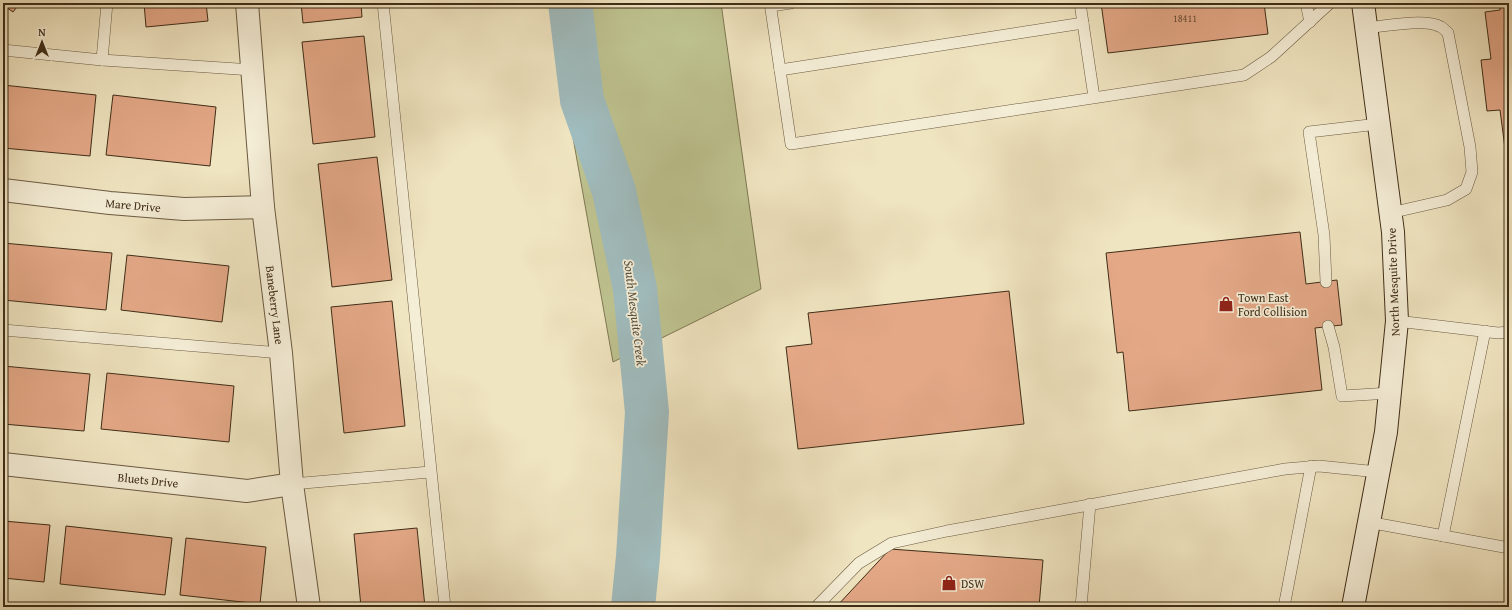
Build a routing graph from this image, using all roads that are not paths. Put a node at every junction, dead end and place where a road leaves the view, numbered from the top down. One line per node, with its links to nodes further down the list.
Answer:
1 (107, 3): 14 (lane)
2 (247, 3): 15 (street, Baneberry Lane)
3 (383, 3): 32 (lane)
4 (791, 3): 9 (lane)
5 (1080, 3): 11 (lane)
6 (1306, 3): 10 (lane)
7 (1330, 3): 10 (lane)
8 (1363, 3): 12 (street, North Mesquite Drive)
9 (770, 4): 16 (lane)
10 (1310, 22): 17 (lane)
11 (1083, 23): 16 (lane); 17 (lane)
12 (1366, 28): 18 (street, North Mesquite Drive); 21 (lane)
13 (3, 50): 14 (lane)
14 (102, 60): 15 (lane)
15 (253, 70): 20 (street, Baneberry Lane)
16 (780, 70): 17 (lane)
17 (1094, 97)
18 (1378, 124): 21 (street, North Mesquite Drive); 22 (lane)
19 (3, 190): 20 (street, Mare Drive)
20 (263, 207): 28 (street, Baneberry Lane)
21 (1390, 213): 23 (street, North Mesquite Drive)
22 (1326, 282)
23 (1397, 321): 26 (lane); 29 (street, North Mesquite Drive)
24 (1328, 326): 29 (lane)
25 (3, 330): 28 (lane)
26 (1485, 331): 27 (lane); 37 (lane)
27 (1509, 332)
28 (281, 353): 34 (street, Baneberry Lane)
29 (1390, 393): 33 (street, North Mesquite Drive)
30 (3, 464): 34 (street, Bluets Drive)
31 (1312, 466): 33 (lane); 35 (lane); 43 (lane)
32 (430, 472): 34 (lane); 40 (lane)
33 (1378, 472): 36 (street, North Mesquite Drive)
34 (292, 484): 39 (street, Baneberry Lane)
35 (1090, 504): 41 (lane); 42 (lane)
36 (1368, 522): 37 (lane); 44 (street, North Mesquite Drive)
37 (1442, 536): 38 (lane)
38 (1509, 548)
39 (309, 607)
40 (445, 607)
41 (816, 607)
42 (1081, 607)
43 (1284, 607)
44 (1353, 607)

